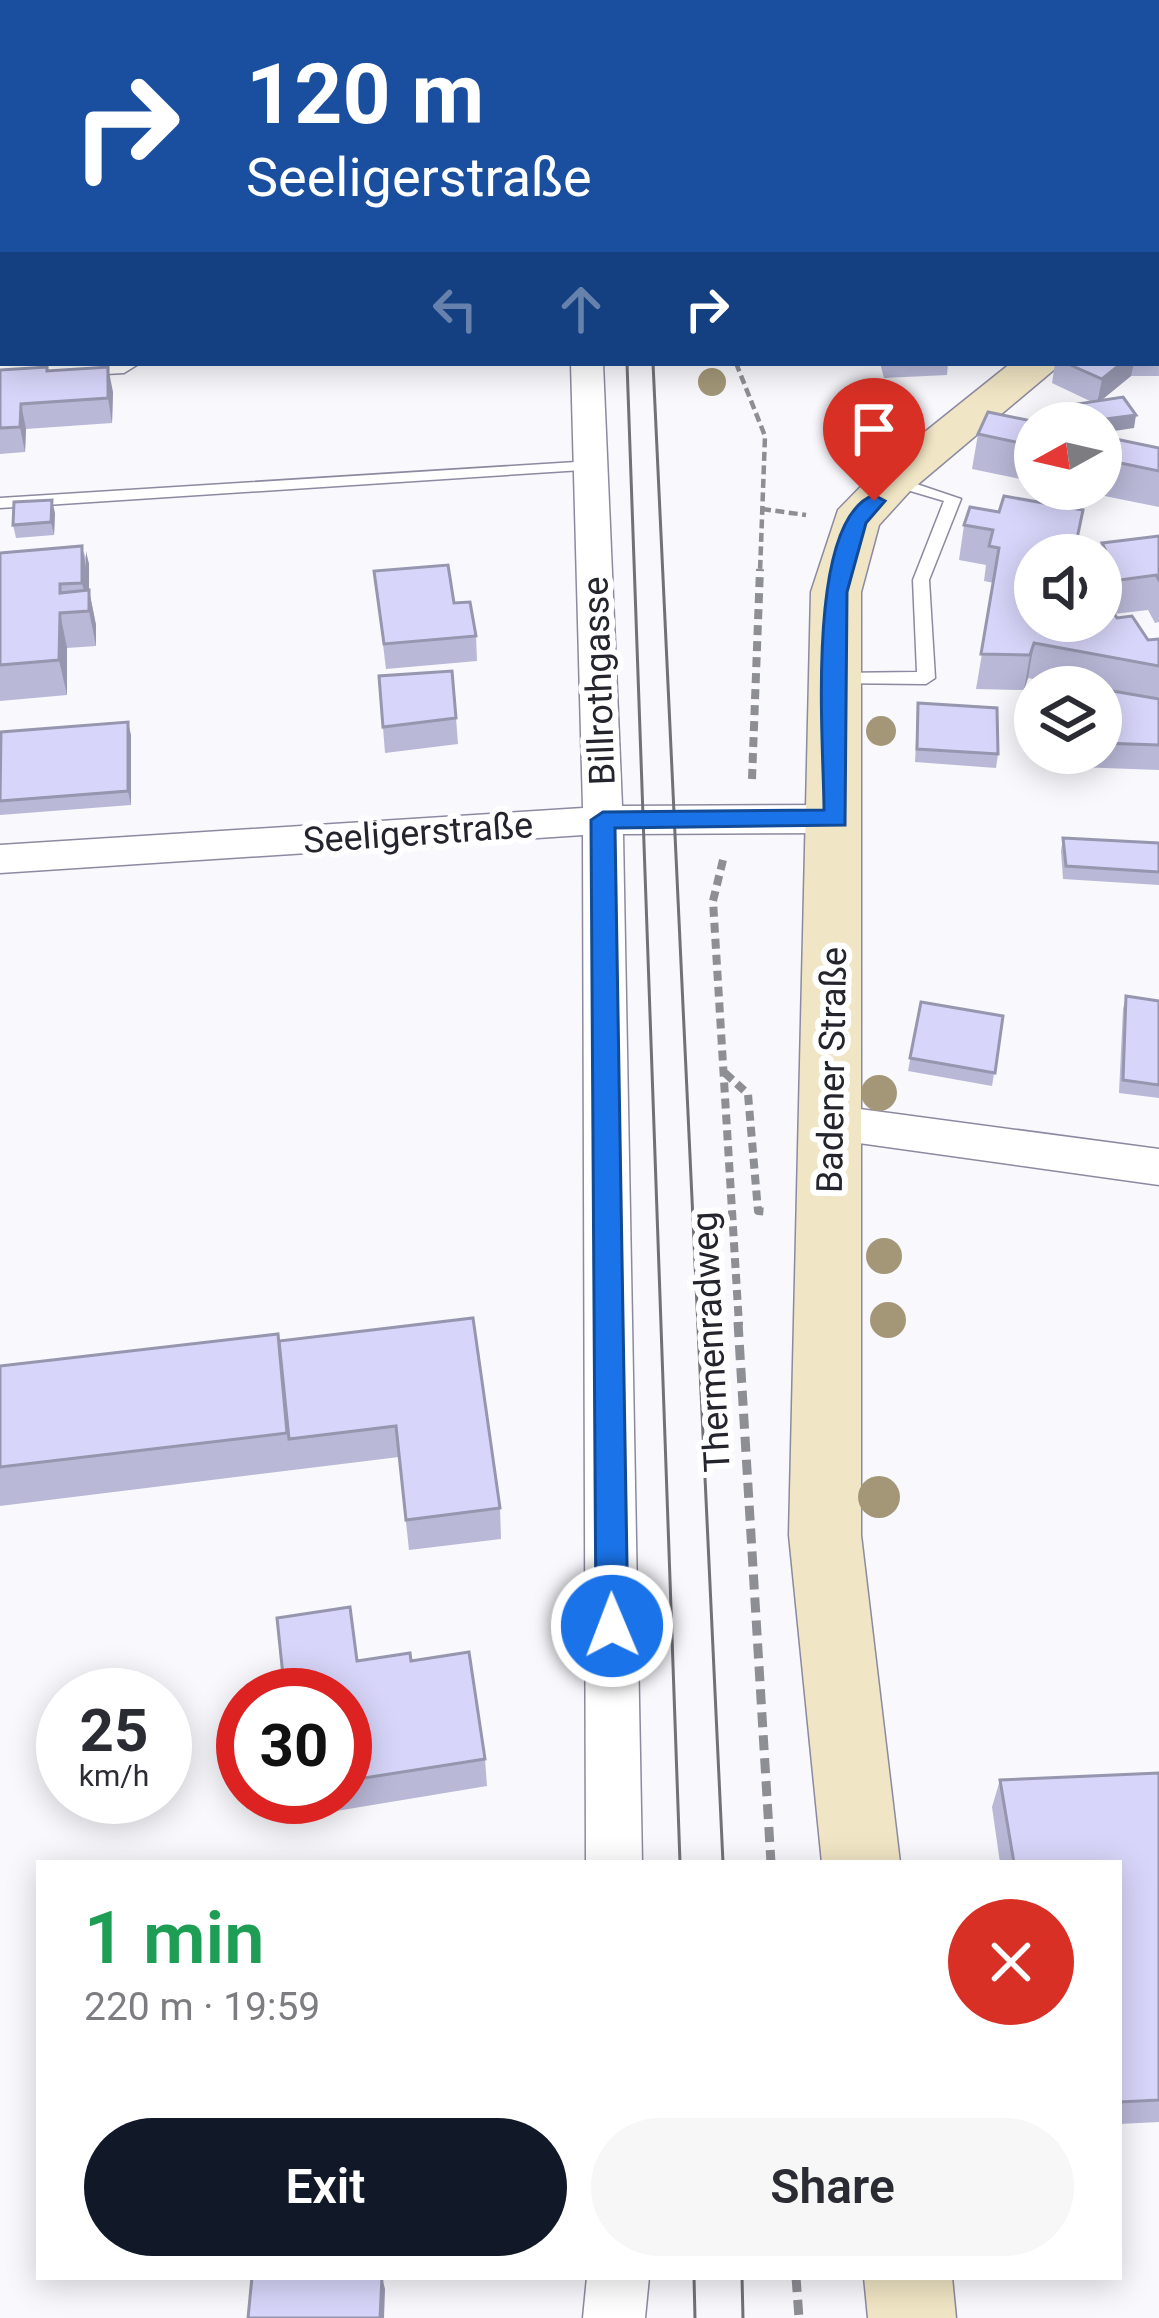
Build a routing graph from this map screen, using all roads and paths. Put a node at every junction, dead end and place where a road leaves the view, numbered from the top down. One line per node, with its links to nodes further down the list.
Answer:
1 (71, 366): 5 (street)
2 (587, 366): 6 (street, Billrothgasse)
3 (737, 366): 12 (path, Thermenradweg)
4 (1036, 366): 7 (street, Badener Straße)
5 (0, 370)
6 (592, 466): 8 (lane); 11 (street, Billrothgasse)
7 (893, 481): 9 (street, Badener Straße); 9 (lane)
8 (0, 503)
9 (836, 679): 10 (street, Badener Straße)
10 (836, 819): 12 (street, Seeligerstraße); 14 (street, Badener Straße)
11 (603, 820): 12 (street, Seeligerstraße); 13 (street, Seeligerstraße); 16 (street, Billrothgasse)
12 (739, 821): 17 (path, Thermenradweg)
13 (0, 859)
14 (830, 1122): 15 (street); 18 (street, Badener Straße)
15 (1159, 1167)
16 (614, 1860)
17 (771, 1860)
18 (861, 1860)
19 (618, 2280): 22 (street)
20 (796, 2280): 23 (path)
21 (908, 2280): 24 (street)
22 (614, 2318)
23 (799, 2318)
24 (912, 2318)

